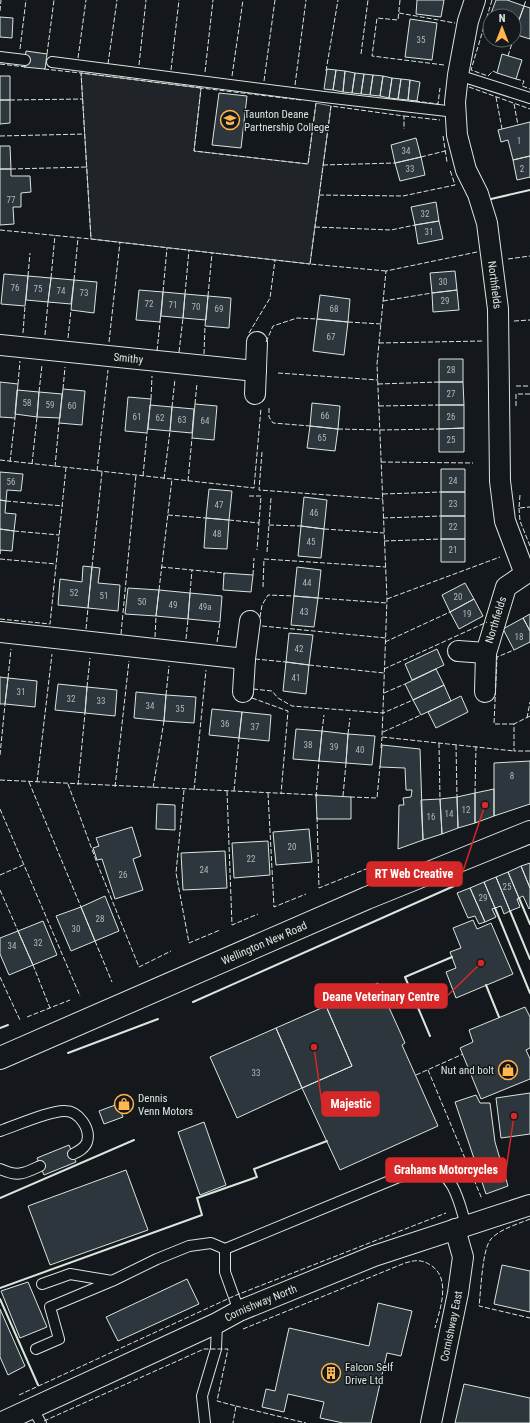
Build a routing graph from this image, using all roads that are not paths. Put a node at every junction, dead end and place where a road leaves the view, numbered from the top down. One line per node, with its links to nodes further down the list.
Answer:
1 (475, 0): 5 (street, Northfields)
2 (0, 57): 3 (lane)
3 (25, 60)
4 (52, 62): 7 (lane)
5 (458, 75): 6 (lane); 7 (street, Northfields)
6 (530, 98)
7 (456, 112): 12 (street, Northfields)
8 (257, 342): 10 (street)
9 (0, 345): 10 (street, Smithy)
10 (256, 371): 11 (street)
11 (255, 394)
12 (527, 573): 16 (street, Northfields)
13 (250, 621): 17 (street)
14 (0, 632): 17 (street)
15 (458, 651): 16 (street, Northfields)
16 (486, 653): 19 (street, Northfields)
17 (245, 659): 18 (street)
18 (243, 692)
19 (485, 692)
20 (530, 832): 21 (main road, Wellington New Road)
21 (0, 1058)
22 (0, 1131): 23 (lane)
23 (73, 1154)
24 (40, 1166): 25 (lane)
25 (0, 1169)
26 (530, 1204): 27 (street, Cornishway North)
27 (461, 1227): 28 (lane); 31 (street, Cornishway North); 37 (street, Cornishway East)
28 (225, 1249): 29 (lane); 31 (lane)
29 (112, 1281): 30 (lane); 33 (lane)
30 (42, 1284)
31 (239, 1311): 32 (street, Cornishway North)
32 (217, 1323): 34 (street, Cornishway North); 36 (lane)
33 (36, 1349)
34 (37, 1416): 35 (street, Cornishway North)
35 (0, 1423)
36 (205, 1423)
37 (431, 1423)

